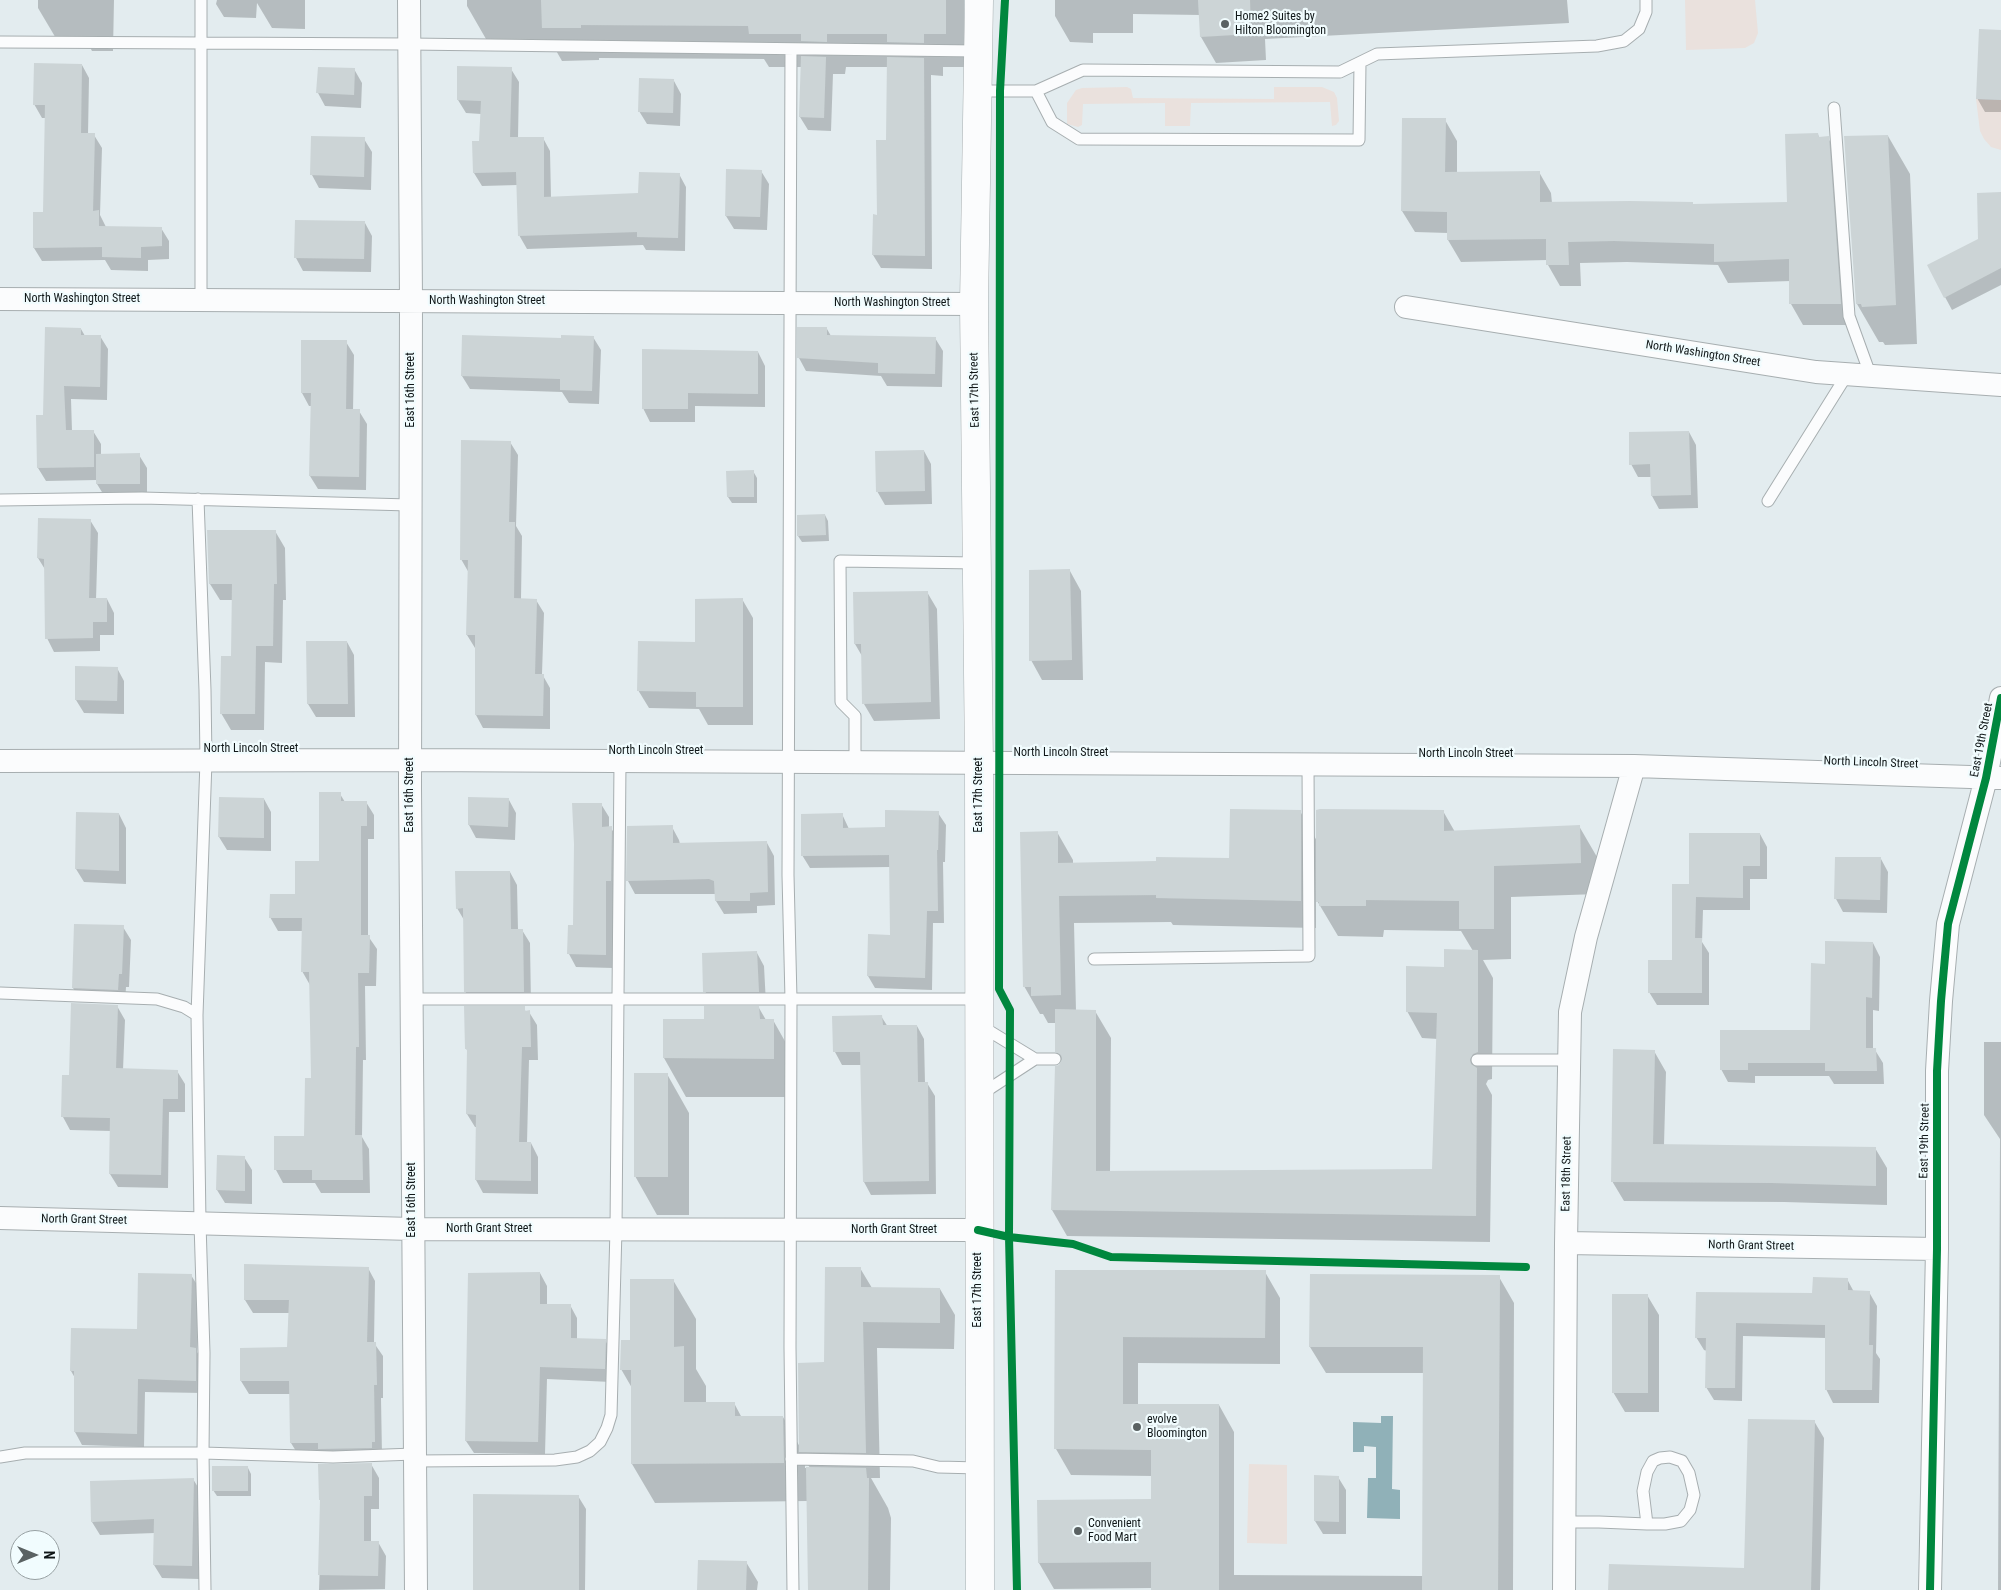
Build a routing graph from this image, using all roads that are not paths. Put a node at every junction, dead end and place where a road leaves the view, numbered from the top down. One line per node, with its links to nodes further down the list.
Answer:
1 (201, 0): 6 (lane)
2 (409, 0): 7 (street, East 16th Street)
3 (979, 0): 9 (main road, East 17th Street)
4 (1646, 0): 10 (lane)
5 (0, 42): 6 (lane)
6 (201, 43): 7 (lane); 15 (lane)
7 (409, 44): 8 (lane); 16 (street, East 16th Street)
8 (791, 49): 9 (lane); 17 (lane)
9 (978, 51): 11 (main road, East 17th Street)
10 (1360, 63): 12 (lane); 12 (lane)
11 (977, 92): 12 (lane); 18 (main road, East 17th Street)
12 (1036, 92)
13 (1834, 108): 21 (lane)
14 (0, 299): 15 (street, North Washington Street)
15 (201, 300): 16 (street, North Washington Street)
16 (411, 300): 17 (street, North Washington Street); 26 (street, East 16th Street)
17 (791, 302): 18 (street, North Washington Street); 33 (lane)
18 (974, 304): 27 (main road, East 17th Street)
19 (1406, 307): 20 (street, North Washington Street)
20 (1848, 373): 21 (street, North Washington Street); 25 (lane)
21 (1870, 374): 22 (street, North Washington Street)
22 (2001, 384)
23 (198, 499): 24 (lane); 26 (lane); 31 (lane)
24 (0, 500)
25 (1768, 501)
26 (410, 505): 29 (street, East 16th Street)
27 (977, 563): 34 (lane); 35 (main road, East 17th Street)
28 (2001, 698): 38 (street, East 19th Street)
29 (410, 760): 31 (street, North Lincoln Street); 32 (street, North Lincoln Street); 41 (street, East 16th Street)
30 (0, 761): 31 (street, North Lincoln Street)
31 (206, 761): 45 (lane)
32 (620, 762): 33 (street, North Lincoln Street); 42 (lane)
33 (789, 763): 34 (street, North Lincoln Street); 43 (lane)
34 (855, 763): 35 (street, North Lincoln Street)
35 (979, 764): 36 (street, North Lincoln Street); 44 (main road, East 17th Street)
36 (1308, 765): 37 (street, North Lincoln Street); 39 (lane)
37 (1634, 766): 38 (street, North Lincoln Street); 49 (street, East 18th Street)
38 (1994, 778): 58 (street, East 19th Street)
39 (1094, 959)
40 (0, 993): 45 (lane)
41 (411, 999): 42 (lane); 53 (street, East 16th Street)
42 (618, 999): 43 (lane); 54 (lane)
43 (791, 999): 44 (lane); 55 (lane)
44 (978, 1012): 46 (lane); 50 (main road, East 17th Street)
45 (197, 1015): 52 (lane)
46 (1035, 1059): 47 (lane); 50 (lane)
47 (1055, 1059)
48 (1478, 1060): 49 (lane)
49 (1568, 1060): 57 (street, East 18th Street)
50 (978, 1096): 56 (main road, East 17th Street)
51 (0, 1218): 52 (street, North Grant Street)
52 (200, 1223): 53 (street, North Grant Street); 59 (lane)
53 (412, 1230): 54 (street, North Grant Street); 61 (street, East 16th Street)
54 (616, 1230): 55 (street, North Grant Street); 61 (lane)
55 (791, 1230): 56 (street, North Grant Street); 62 (lane)
56 (978, 1230): 63 (main road, East 17th Street)
57 (1566, 1243): 58 (street, North Grant Street); 64 (street, East 18th Street)
58 (1937, 1249): 71 (street, East 19th Street)
59 (203, 1453): 60 (lane); 61 (lane); 66 (lane)
60 (0, 1458)
61 (414, 1458): 67 (street, East 16th Street)
62 (791, 1459): 63 (lane); 68 (lane)
63 (979, 1468): 69 (main road, East 17th Street)
64 (1565, 1522): 65 (lane); 70 (street, East 18th Street)
65 (1647, 1524): 65 (lane)
66 (205, 1590)
67 (416, 1590)
68 (793, 1590)
69 (980, 1590)
70 (1564, 1590)
71 (1930, 1590)

